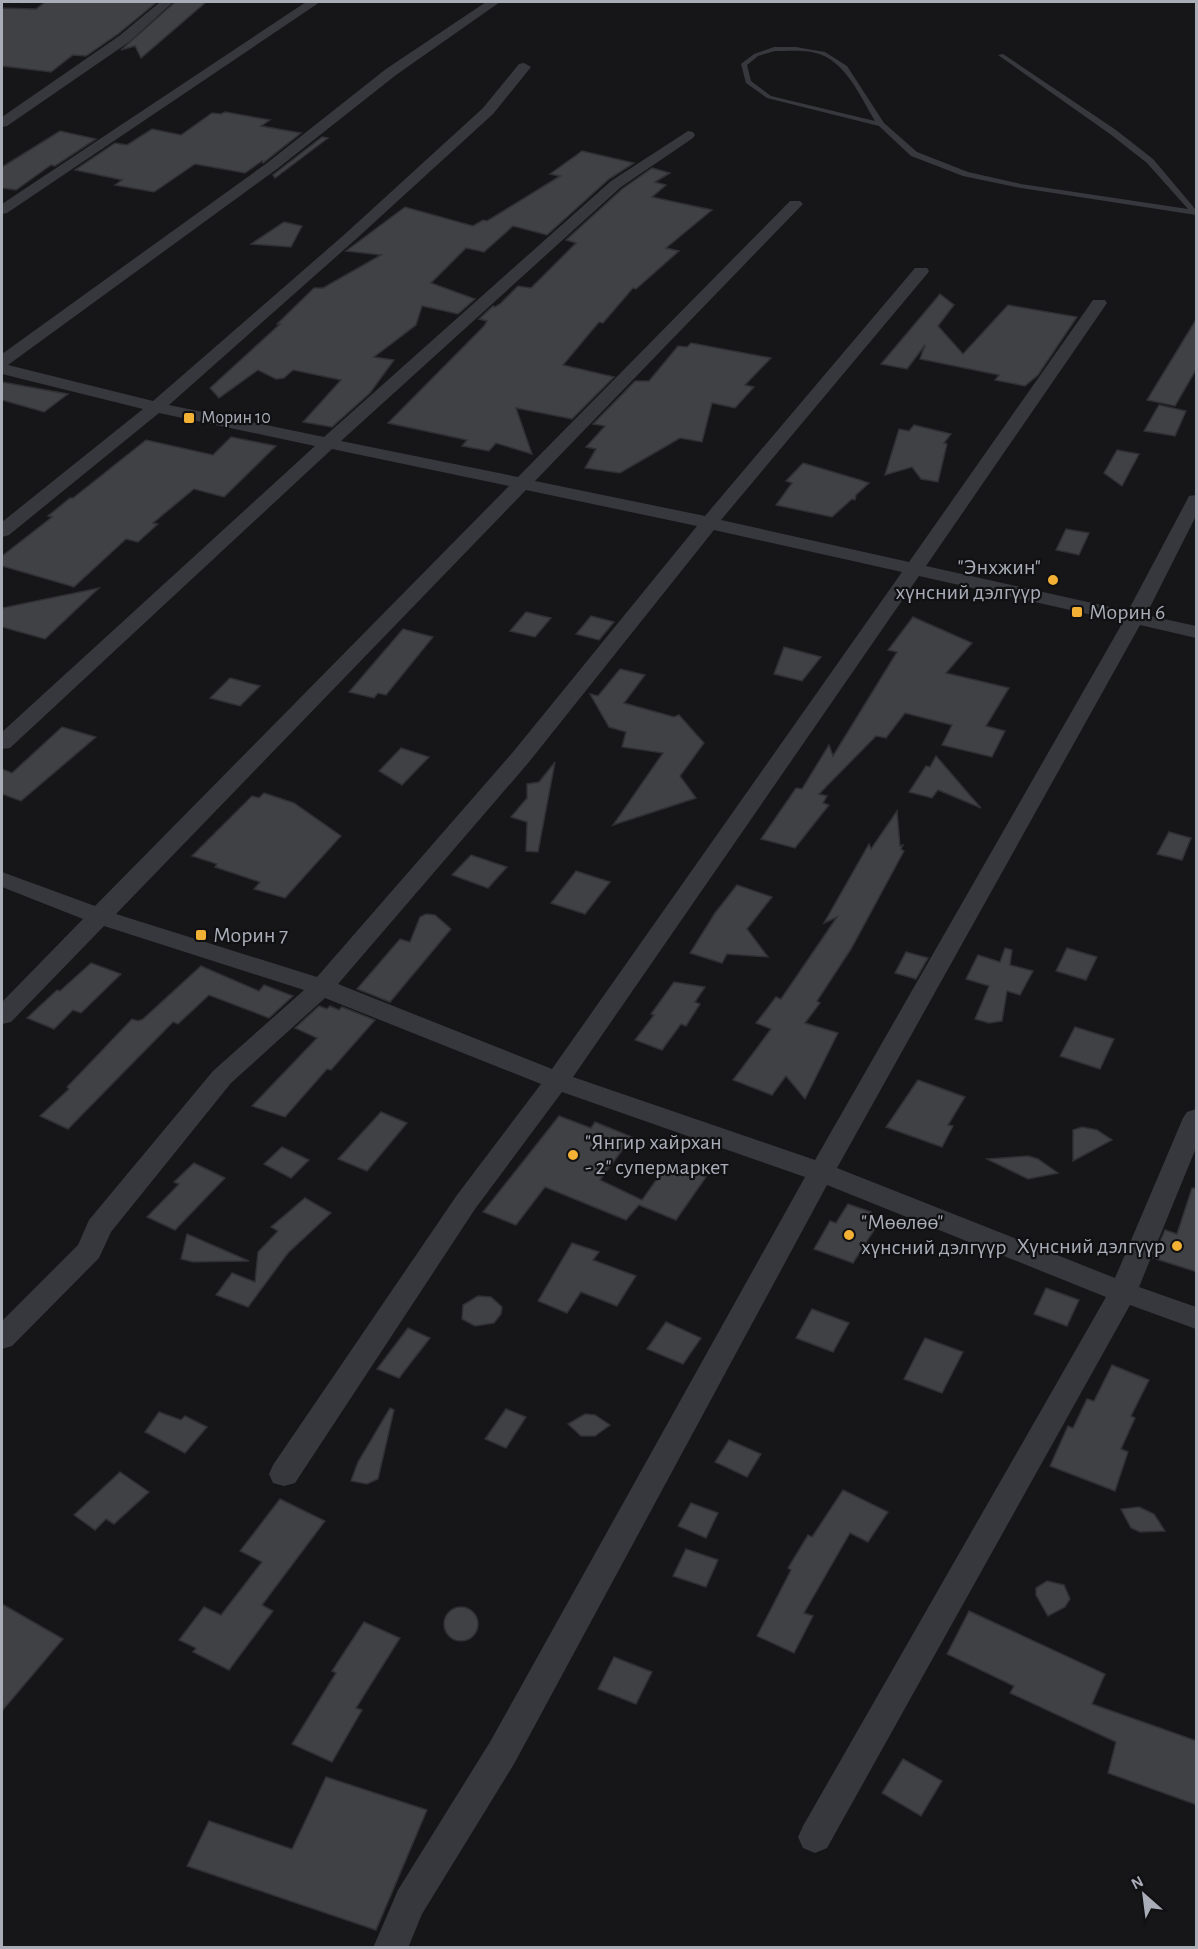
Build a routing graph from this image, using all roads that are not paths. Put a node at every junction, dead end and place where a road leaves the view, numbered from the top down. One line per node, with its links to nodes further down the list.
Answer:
1 (167, 2): 6 (street)
2 (314, 2): 10 (street)
3 (494, 2): 14 (street)
4 (1000, 55): 11 (lane)
5 (524, 67): 16 (street)
6 (2, 123)
7 (881, 124): 7 (lane); 11 (lane)
8 (688, 135): 17 (street)
9 (795, 204): 18 (street)
10 (2, 210)
11 (1195, 212)
12 (921, 271): 20 (street)
13 (1100, 303): 22 (street)
14 (2, 362)
15 (2, 369): 16 (street)
16 (156, 407): 17 (street); 21 (street)
17 (328, 443): 18 (street); 25 (street)
18 (519, 485): 20 (street); 27 (street)
19 (1197, 500): 23 (street)
20 (709, 524): 22 (street); 28 (street)
21 (2, 531)
22 (915, 568): 23 (street); 30 (street)
23 (1134, 619): 24 (street); 32 (street)
24 (1197, 632)
25 (2, 743)
26 (2, 879): 27 (street)
27 (101, 917): 28 (street); 29 (street)
28 (322, 987): 30 (street); 35 (street)
29 (2, 1016)
30 (557, 1081): 32 (street); 36 (street)
31 (1197, 1118): 33 (street)
32 (821, 1172): 33 (street); 38 (street)
33 (1122, 1292): 34 (street); 37 (street)
34 (1197, 1318)
35 (2, 1338)
36 (284, 1474)
37 (815, 1837)
38 (390, 1947)

